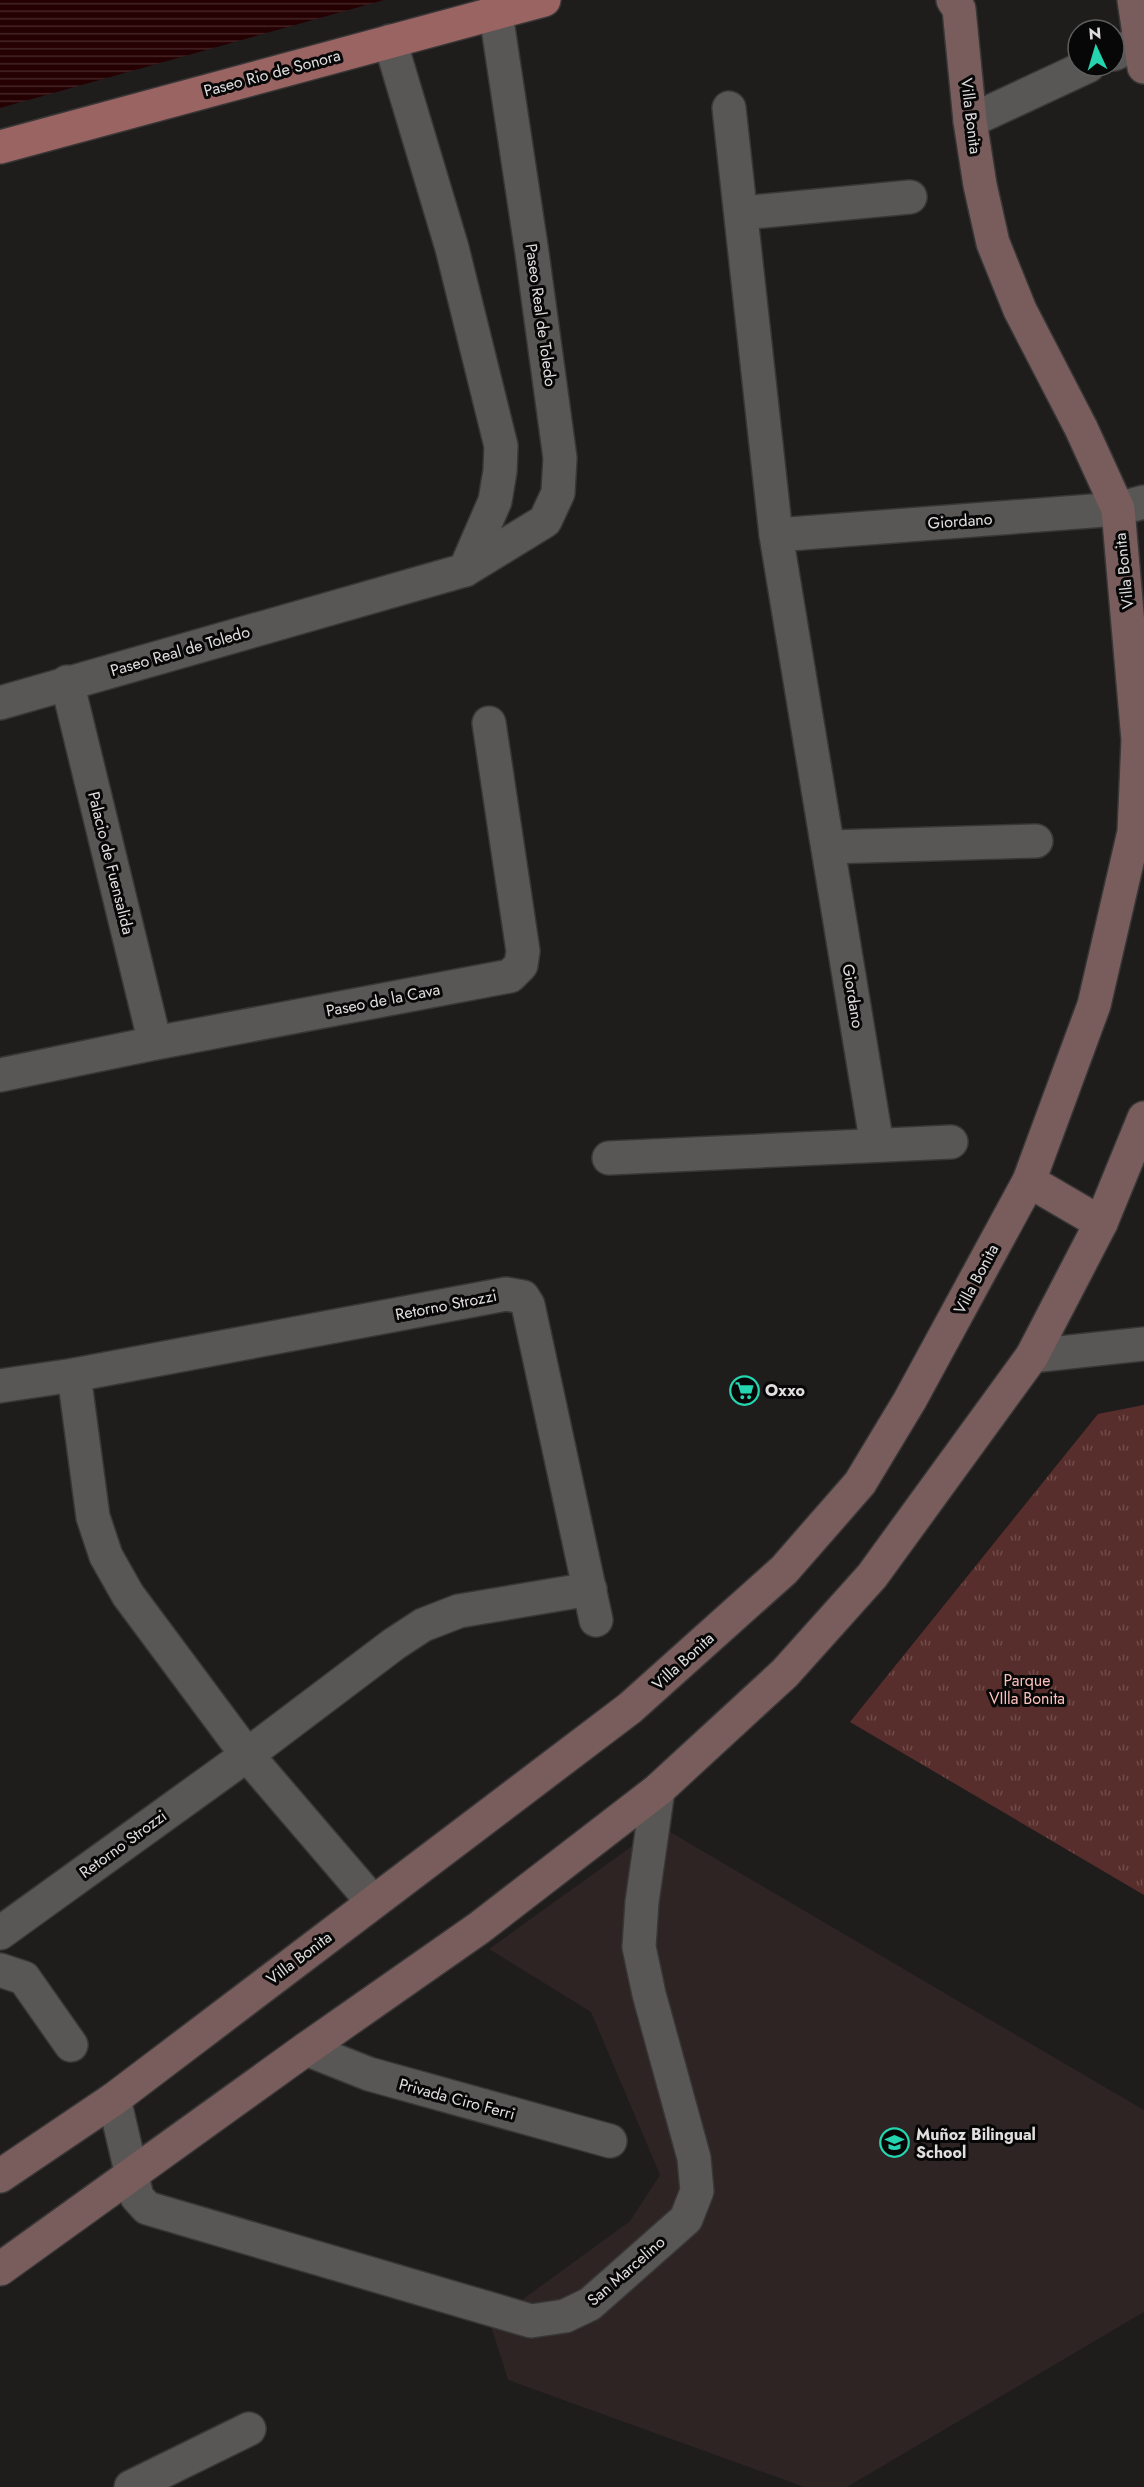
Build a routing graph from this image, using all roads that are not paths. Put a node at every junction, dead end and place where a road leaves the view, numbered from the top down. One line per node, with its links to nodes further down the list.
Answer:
1 (544, 0): 4 (main road, Paseo Rio de Sonora)
2 (954, 0): 9 (street, Villa Bonita)
3 (1134, 0): 6 (street)
4 (495, 14): 5 (main road, Paseo Rio de Sonora); 15 (street, Paseo Real de Toledo)
5 (390, 41): 10 (main road, Paseo Rio de Sonora); 15 (street)
6 (1135, 51)
7 (1066, 76): 9 (street)
8 (729, 108): 12 (street, Giordano)
9 (970, 121): 13 (street, Villa Bonita)
10 (0, 147)
11 (910, 197): 12 (street)
12 (742, 213): 14 (street, Giordano)
13 (1131, 505): 14 (street, Giordano); 27 (street, Villa Bonita)
14 (776, 535): 20 (street, Giordano)
15 (465, 570): 16 (street, Paseo Real de Toledo)
16 (68, 682): 17 (street, Paseo Real de Toledo); 21 (street, Palacio de Fuensalida)
17 (0, 703)
18 (489, 723): 21 (street, Paseo de la Cava)
19 (1036, 841): 20 (street)
20 (829, 847): 25 (street, Giordano)
21 (155, 1043): 22 (street, Paseo de la Cava)
22 (0, 1075)
23 (1144, 1118): 28 (street)
24 (951, 1142): 25 (street)
25 (877, 1145): 26 (street)
26 (609, 1158)
27 (1029, 1181): 28 (street); 35 (street, Villa Bonita)
28 (1101, 1223): 30 (street)
29 (1129, 1346): 30 (street)
30 (1032, 1356): 34 (street)
31 (74, 1375): 32 (street, Retorno Strozzi); 33 (street); 33 (street, Retorno Strozzi)
32 (0, 1386)
33 (247, 1755): 35 (street); 36 (street, Retorno Strozzi)
34 (658, 1790): 40 (street); 43 (street, San Marcelino)
35 (373, 1902): 41 (street, Villa Bonita)
36 (0, 1933)
37 (0, 1944): 38 (street)
38 (12, 1974): 39 (street)
39 (71, 2045)
40 (306, 2049): 42 (street, Privada Ciro Ferri); 43 (street)
41 (114, 2099): 43 (street, San Marcelino); 44 (street, Villa Bonita)
42 (610, 2141)
43 (131, 2174): 45 (street)
44 (0, 2176)
45 (0, 2269)
46 (249, 2429): 47 (street)
47 (131, 2487)

